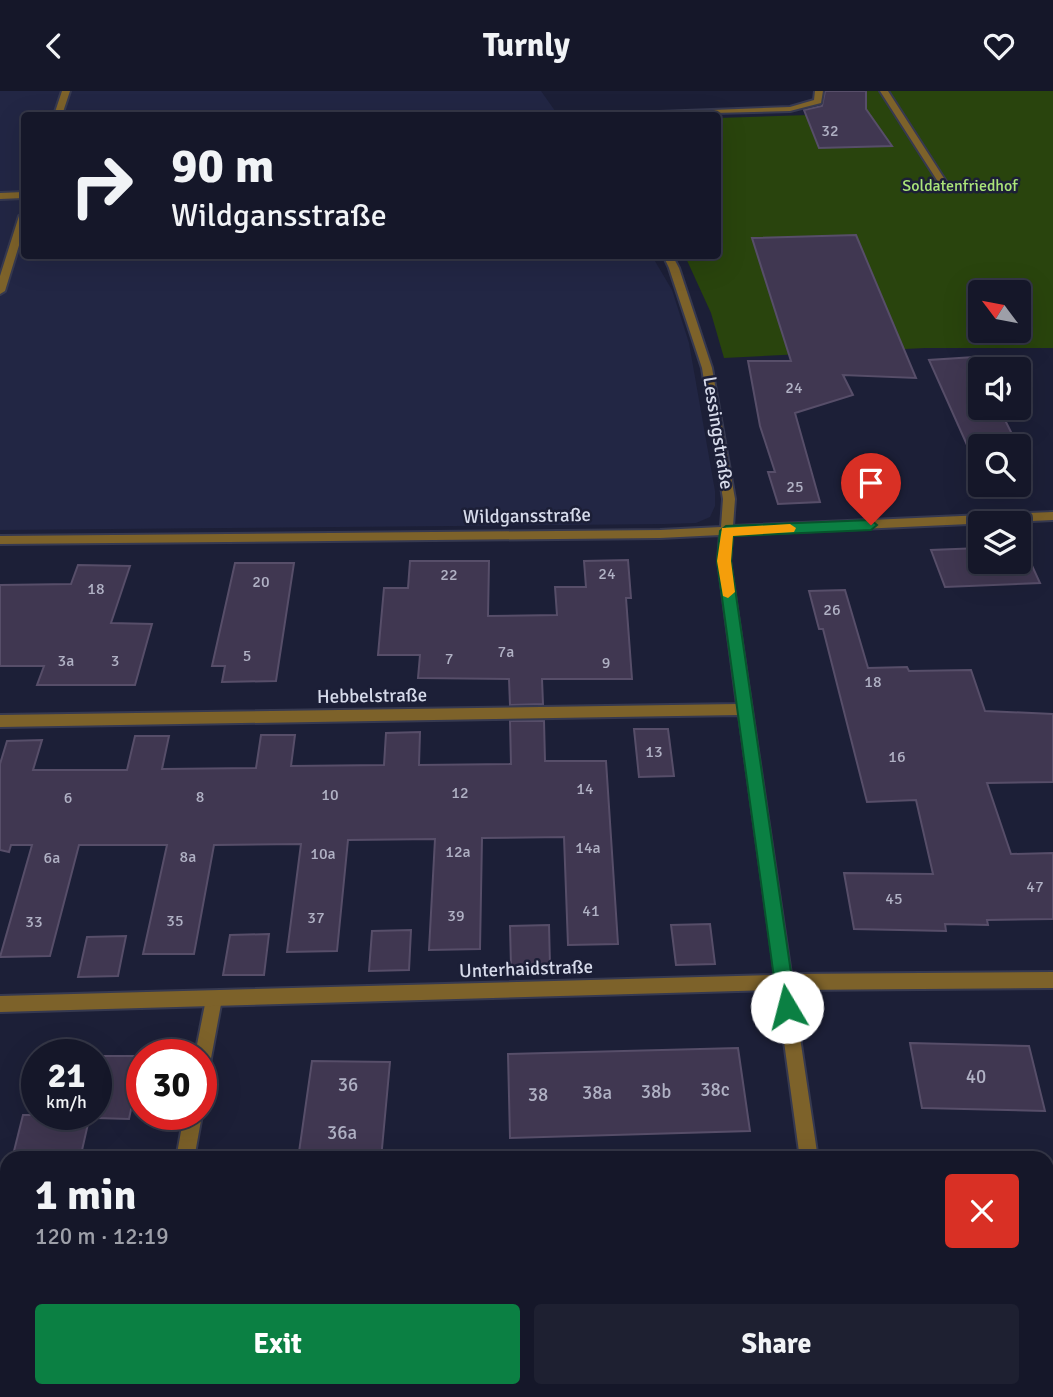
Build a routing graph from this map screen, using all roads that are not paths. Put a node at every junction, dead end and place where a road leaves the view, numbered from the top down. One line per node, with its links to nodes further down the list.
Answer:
1 (65, 91): 4 (street)
2 (819, 91): 5 (street)
3 (884, 91): 6 (street)
4 (59, 112)
5 (712, 112)
6 (944, 185)
7 (21, 195): 8 (street)
8 (0, 196)
9 (21, 225): 11 (street)
10 (669, 259): 13 (street, Lessingstraße)
11 (0, 291)
12 (1053, 516): 13 (street, Wildgansstraße)
13 (726, 531): 14 (street, Wildgansstraße); 15 (street, Lessingstraße)
14 (0, 540)
15 (745, 709): 16 (street, Hebbelstraße); 18 (street, Lessingstraße)
16 (0, 721)
17 (1053, 980): 18 (street, Unterhaidstraße)
18 (784, 982): 19 (street, Unterhaidstraße); 24 (street, Lessingstraße)
19 (214, 999): 20 (street, Unterhaidstraße); 21 (street)
20 (0, 1005)
21 (207, 1039)
22 (190, 1130): 23 (street)
23 (186, 1151)
24 (808, 1151)

